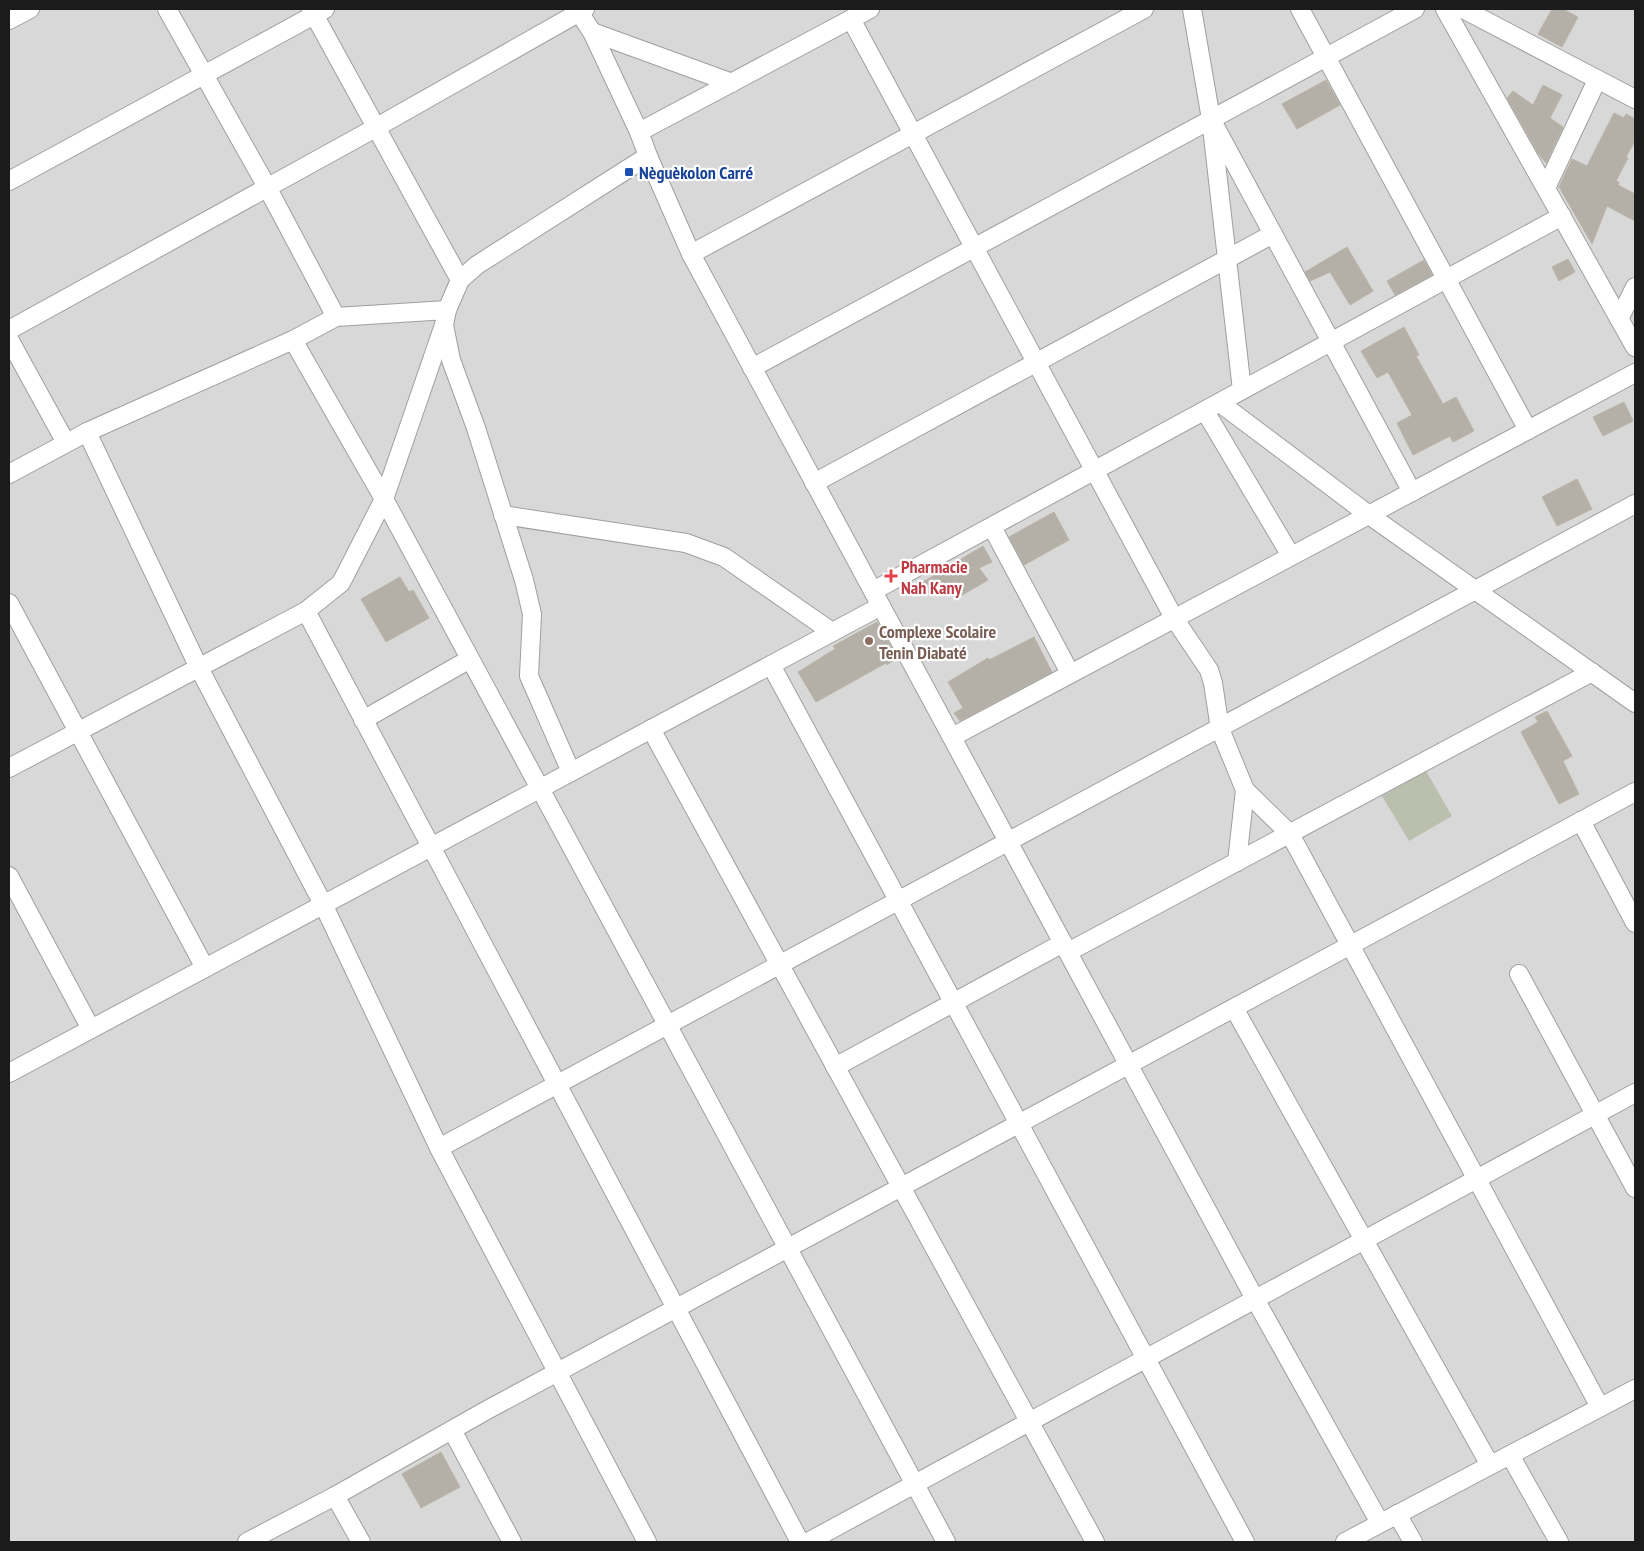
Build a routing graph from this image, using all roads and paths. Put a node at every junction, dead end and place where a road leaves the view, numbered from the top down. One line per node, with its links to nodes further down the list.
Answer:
1 (30, 9): 13 (street)
2 (167, 9): 16 (street)
3 (870, 9): 12 (street)
4 (1144, 9): 23 (street)
5 (1192, 9): 20 (street)
6 (1300, 9): 15 (street)
7 (1415, 9): 15 (street)
8 (1445, 9): 27 (street)
9 (1462, 9): 17 (street)
10 (580, 10): 14 (street); 21 (street)
11 (317, 11): 16 (street); 21 (street)
12 (851, 19): 18 (street); 23 (street)
13 (9, 20)
14 (592, 32): 18 (street); 22 (street)
15 (1326, 57): 20 (street); 33 (street)
16 (204, 75): 25 (street); 26 (street)
17 (1597, 80): 19 (street); 27 (street)
18 (732, 83): 22 (street)
19 (1635, 99)
20 (1211, 119): 29 (street); 30 (street); 32 (street)
21 (377, 127): 26 (street); 34 (street)
22 (639, 132): 24 (street)
23 (913, 134): 30 (street); 31 (street)
24 (648, 156): 31 (street); 34 (street)
25 (9, 181)
26 (267, 187): 36 (street); 39 (street)
27 (1546, 188): 28 (street)
28 (1562, 216): 33 (street); 38 (street)
29 (1273, 234): 32 (street); 42 (street)
30 (974, 248): 44 (street); 45 (street)
31 (691, 254): 45 (street)
32 (1227, 259): 44 (street); 47 (street)
33 (1446, 279): 42 (street); 49 (street)
34 (460, 280): 37 (street)
35 (1635, 287): 38 (street)
36 (336, 317): 37 (street); 41 (street)
37 (446, 318): 56 (street); 58 (street)
38 (1619, 319): 43 (street)
39 (9, 330)
40 (9, 338): 51 (street)
41 (293, 340): 50 (street); 56 (street)
42 (1331, 342): 47 (street); 55 (street)
43 (1635, 347)
44 (1036, 362): 52 (street); 54 (street)
45 (752, 368): 54 (street)
46 (1635, 374): 49 (street)
47 (1242, 390): 48 (street)
48 (1212, 406): 52 (street); 59 (street); 61 (street)
49 (1528, 430): 55 (street)
50 (87, 432): 51 (street); 70 (street)
51 (66, 442): 53 (street)
52 (1094, 471): 60 (street); 66 (street)
53 (9, 474)
54 (814, 483): 63 (street)
55 (1412, 492): 59 (street)
56 (384, 500): 65 (street); 68 (street)
57 (1635, 504): 62 (street)
58 (504, 515): 67 (street); 80 (street)
59 (1370, 515): 61 (street); 62 (street)
60 (992, 527): 63 (street); 72 (street)
61 (1291, 556): 66 (street)
62 (1476, 590): 71 (street); 76 (street)
63 (877, 599): 67 (street); 78 (street)
64 (9, 603): 77 (street)
65 (306, 612): 70 (street); 74 (street)
66 (1174, 618): 72 (street); 76 (street)
67 (832, 632): 69 (street)
68 (470, 659): 74 (street); 81 (street)
69 (770, 665): 75 (street); 90 (street)
70 (199, 668): 77 (street); 91 (street)
71 (1592, 672): 73 (street); 85 (street)
72 (1070, 673): 78 (street)
73 (1635, 703)
74 (363, 720): 87 (street)
75 (651, 729): 80 (street); 95 (street)
76 (1220, 729): 82 (street); 86 (street)
77 (78, 731): 79 (street); 96 (street)
78 (952, 737): 86 (street)
79 (9, 768)
80 (570, 772): 81 (street)
81 (540, 789): 87 (street); 100 (street)
82 (1244, 790): 85 (street); 88 (street)
83 (1635, 792): 84 (street)
84 (1580, 821): 92 (street); 93 (street)
85 (1290, 834): 88 (street); 93 (street)
86 (1009, 842): 90 (street); 94 (street)
87 (431, 847): 91 (street); 105 (street)
88 (1237, 862): 94 (street)
89 (9, 876): 101 (street)
90 (898, 901): 95 (street); 98 (street)
91 (324, 906): 96 (street); 109 (street)
92 (1635, 923)
93 (1350, 945): 99 (street); 110 (street)
94 (1066, 947): 98 (street); 102 (street)
95 (780, 965): 100 (street); 103 (street)
96 (205, 968): 101 (street)
97 (1519, 974): 107 (street)
98 (953, 1003): 103 (street); 108 (street)
99 (1234, 1008): 102 (street); 113 (street)
100 (667, 1025): 105 (street); 114 (street)
101 (91, 1029): 104 (street)
102 (1129, 1064): 108 (street); 115 (street)
103 (835, 1067): 111 (street)
104 (9, 1073)
105 (557, 1085): 109 (street); 116 (street)
106 (1635, 1093): 107 (street)
107 (1595, 1114): 110 (street); 112 (street)
108 (1019, 1124): 111 (street); 117 (street)
109 (439, 1148): 118 (street)
110 (1477, 1179): 113 (street); 120 (street)
111 (901, 1187): 114 (street); 121 (street)
112 (1635, 1188)
113 (1364, 1240): 115 (street); 124 (street)
114 (788, 1249): 116 (street); 125 (street)
115 (1255, 1299): 117 (street); 128 (street)
116 (676, 1309): 118 (street); 133 (street)
117 (1146, 1358): 121 (street); 137 (street)
118 (558, 1372): 122 (street); 132 (street)
119 (1633, 1396): 120 (street)
120 (1600, 1408): 123 (street)
121 (1030, 1422): 125 (street); 136 (street)
122 (452, 1430): 126 (street); 131 (street)
123 (1510, 1455): 124 (street); 140 (street)
124 (1490, 1466): 127 (street)
125 (915, 1484): 134 (street); 135 (street)
126 (335, 1496): 129 (street); 130 (street)
127 (1397, 1514): 128 (street); 139 (street)
128 (1380, 1523): 138 (street)
129 (247, 1542)
130 (361, 1542)
131 (512, 1542)
132 (648, 1542)
133 (800, 1542)
134 (808, 1542)
135 (946, 1542)
136 (1096, 1542)
137 (1245, 1542)
138 (1345, 1542)
139 (1413, 1542)
140 (1559, 1542)

